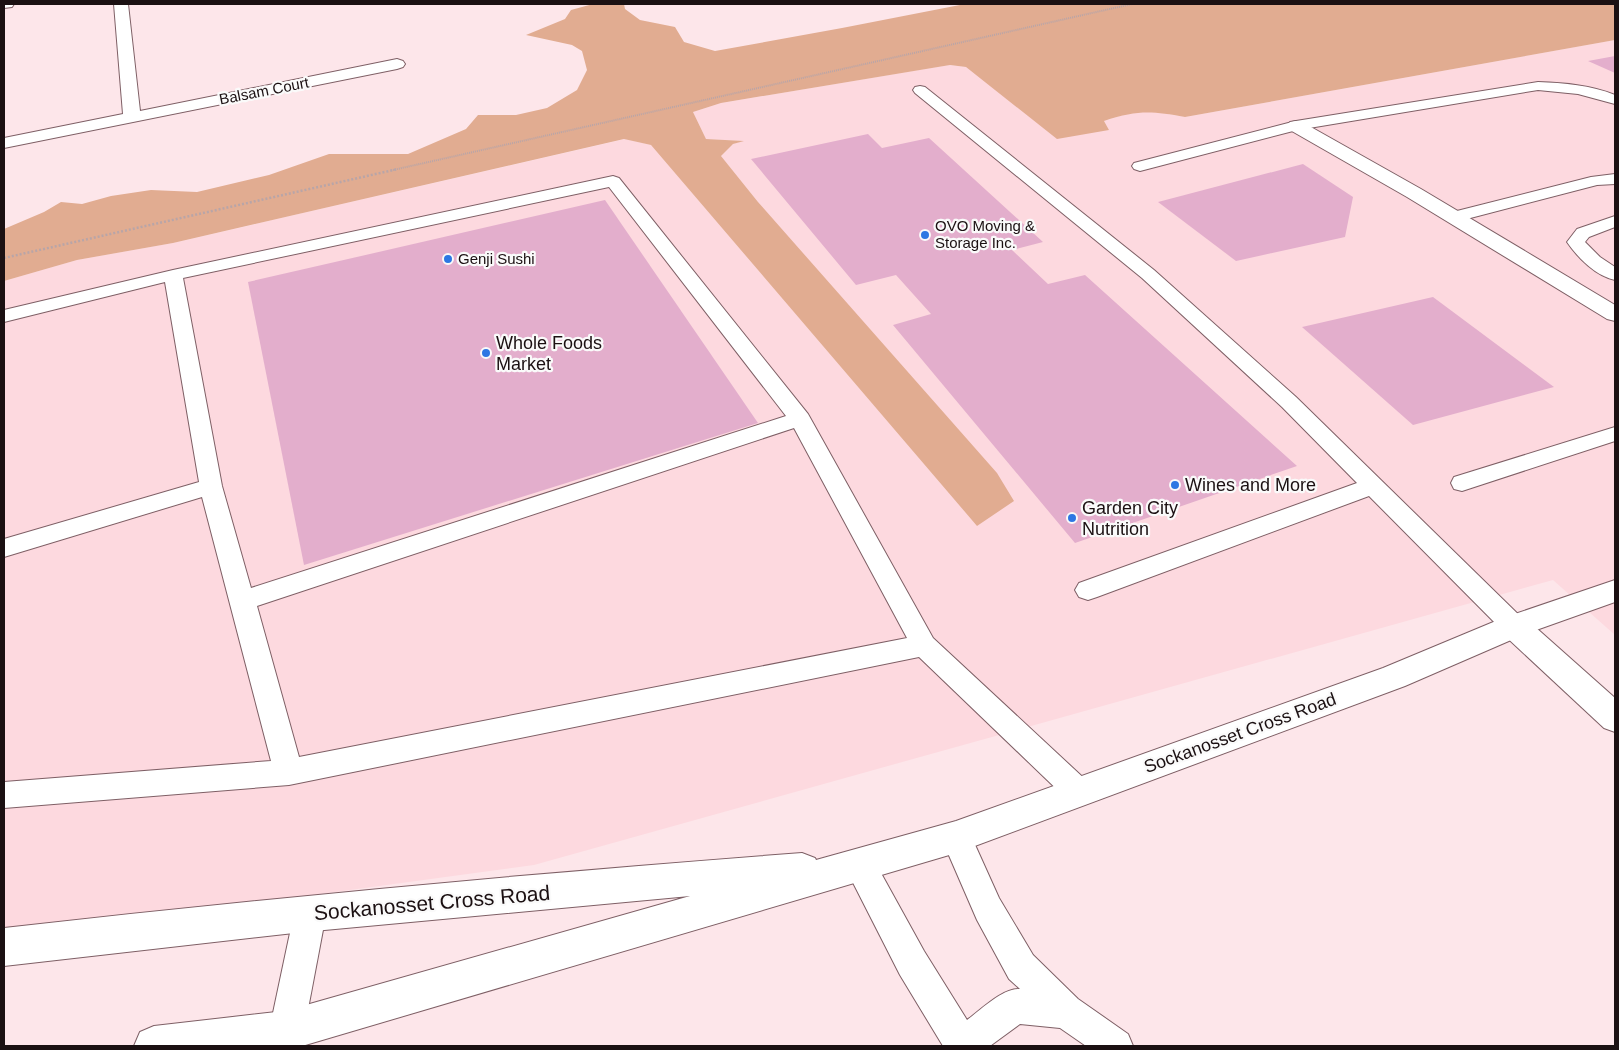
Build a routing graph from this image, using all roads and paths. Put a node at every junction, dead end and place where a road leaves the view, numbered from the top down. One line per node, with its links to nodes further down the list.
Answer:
1 (120, 4): 6 (street)
2 (1132, 4): 13 (path)
3 (396, 64): 6 (street, Balsam Court)
4 (920, 90): 22 (lane)
5 (1615, 100): 7 (lane)
6 (132, 118): 8 (street, Balsam Court)
7 (1296, 126): 9 (lane); 11 (street)
8 (4, 143)
9 (1140, 166)
10 (1615, 179): 11 (lane)
11 (1455, 217): 16 (street)
12 (1615, 221): 15 (lane)
13 (4, 258)
14 (173, 275): 17 (lane); 18 (lane); 21 (lane)
15 (1615, 276)
16 (1615, 314)
17 (4, 316)
18 (800, 419): 26 (lane); 28 (lane)
19 (1615, 434): 20 (lane)
20 (1462, 483)
21 (210, 486): 23 (lane); 26 (lane)
22 (1373, 486): 24 (lane); 27 (lane)
23 (4, 548)
24 (1088, 590)
25 (1615, 590): 27 (street, Sockanosset Cross Road)
26 (242, 601): 30 (lane)
27 (1514, 626): 29 (street); 31 (street, Sockanosset Cross Road)
28 (924, 645): 30 (lane); 31 (lane)
29 (1615, 718)
30 (289, 772): 32 (lane)
31 (1078, 791): 33 (street, Sockanosset Cross Road)
32 (4, 795)
33 (956, 836): 34 (street, Sockanosset Cross Road); 37 (lane)
34 (860, 865): 35 (street, Sockanosset Cross Road); 38 (street, Sockanosset Cross Road); 40 (lane)
35 (310, 914): 36 (street, Sockanosset Cross Road); 38 (lane)
36 (4, 947)
37 (1066, 1011): 40 (lane); 41 (lane)
38 (284, 1038): 39 (street, Sockanosset Cross Road)
39 (154, 1046)
40 (963, 1046)
41 (1116, 1046)

